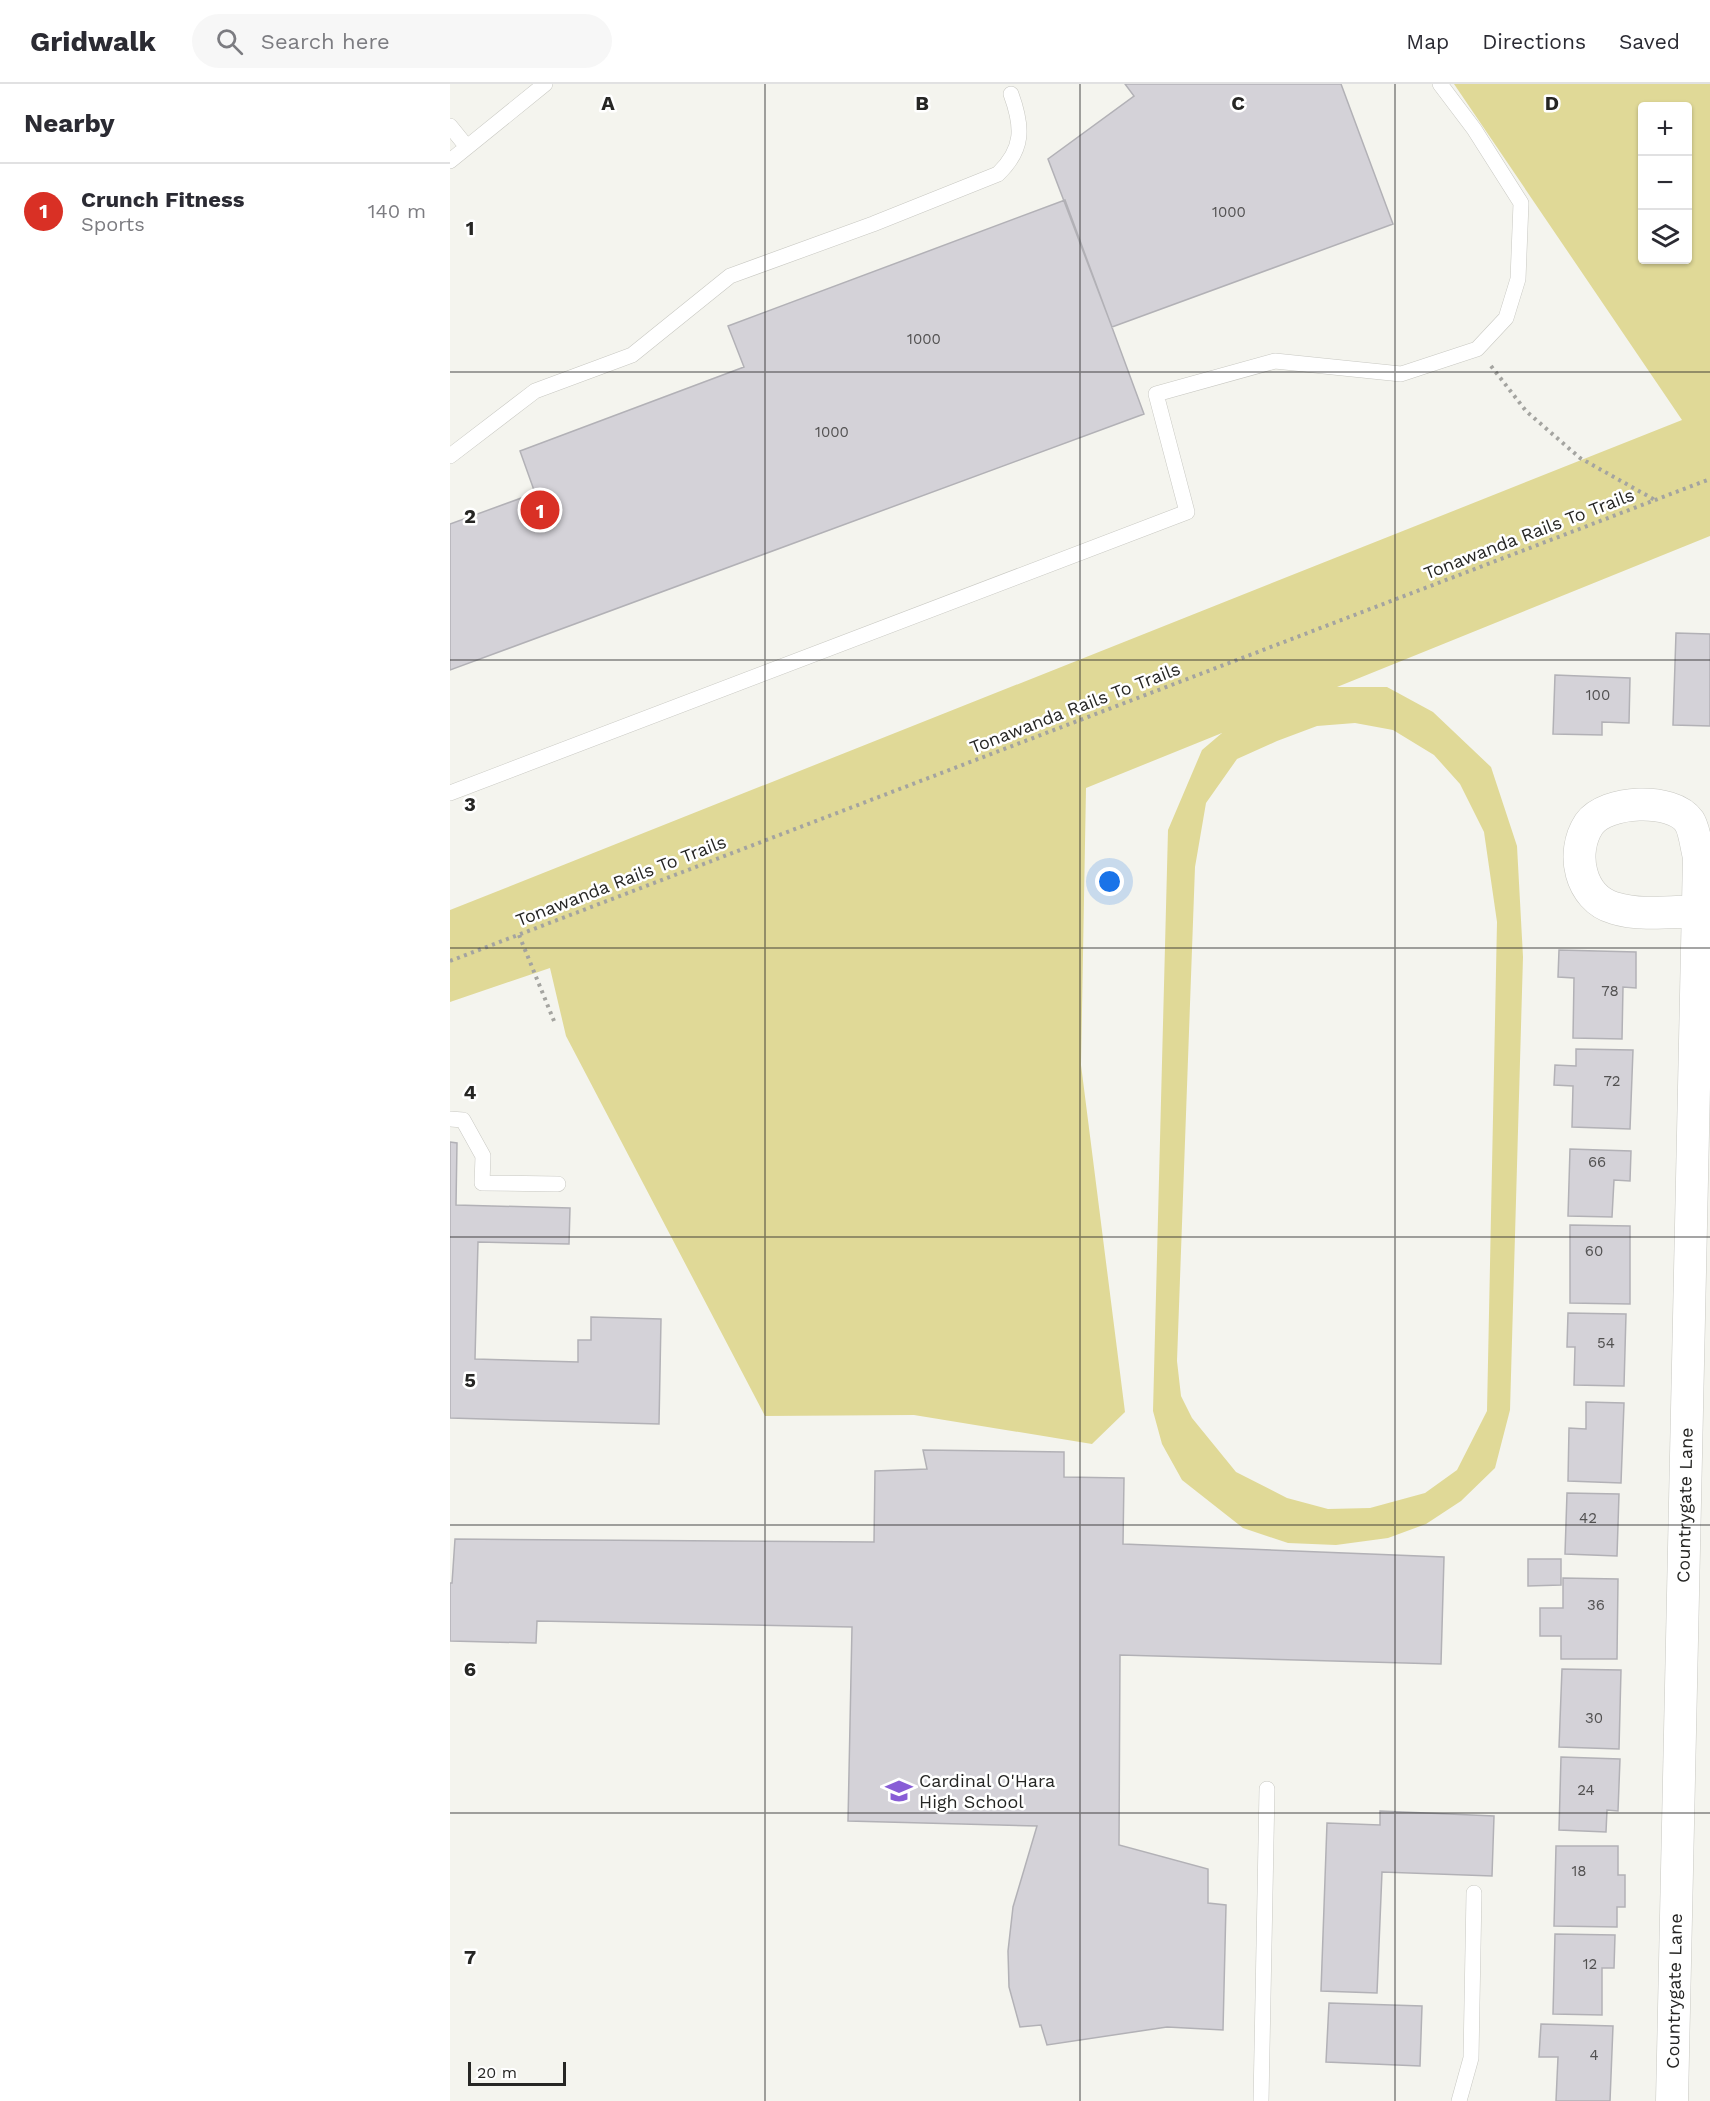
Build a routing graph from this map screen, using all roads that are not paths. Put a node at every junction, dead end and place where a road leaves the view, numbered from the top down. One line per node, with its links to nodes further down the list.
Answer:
1 (545, 84): 5 (lane)
2 (1440, 84): 8 (lane)
3 (1011, 94): 7 (lane)
4 (450, 126): 5 (lane)
5 (467, 147): 6 (lane)
6 (450, 161)
7 (450, 456)
8 (450, 793)
9 (1696, 911): 16 (street, Countrygate Lane)
10 (450, 1119): 11 (lane)
11 (558, 1184)
12 (1268, 1789): 14 (lane)
13 (1474, 1893): 15 (lane)
14 (1261, 2101)
15 (1459, 2101)
16 (1672, 2101)

